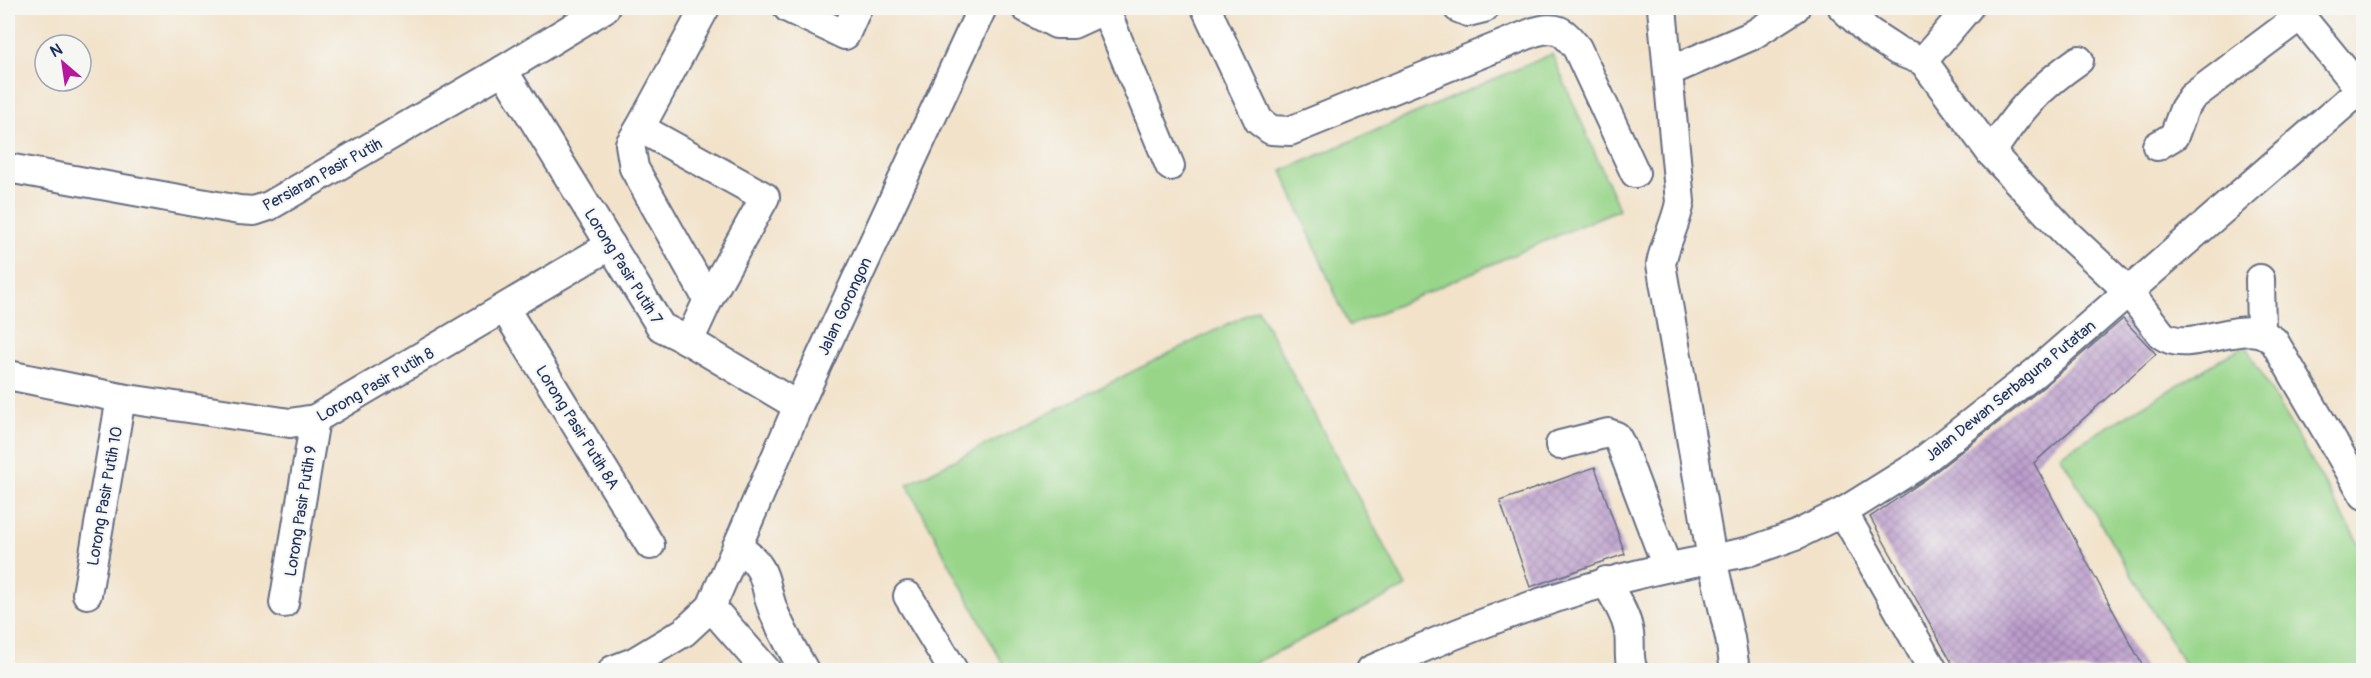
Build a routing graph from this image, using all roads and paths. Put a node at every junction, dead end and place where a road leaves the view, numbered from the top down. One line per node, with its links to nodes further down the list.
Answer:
1 (605, 8): 18 (street, Persiaran Pasir Putih)
2 (705, 8): 21 (street)
3 (788, 8): 4 (street)
4 (857, 8)
5 (982, 8): 36 (street, Jalan Gorongon)
6 (1026, 8): 7 (street)
7 (1106, 8): 24 (street)
8 (1206, 8): 26 (street)
9 (1458, 8): 10 (street)
10 (1484, 8)
11 (1662, 8): 19 (street)
12 (1795, 8): 19 (street)
13 (1843, 8): 17 (street)
14 (1968, 8): 17 (street)
15 (2297, 12): 20 (street); 22 (street)
16 (2079, 60): 23 (street)
17 (1923, 61): 23 (street)
18 (503, 70): 25 (street, Persiaran Pasir Putih); 27 (street, Lorong Pasir Putih 7)
19 (1670, 70): 43 (street)
20 (2358, 77): 29 (street, Jalan Dewan Serbaguna Putatan)
21 (640, 128): 30 (street); 30 (street)
22 (2157, 146)
23 (1991, 153): 29 (street)
24 (1170, 166)
25 (8, 168)
26 (1635, 173)
27 (611, 245): 31 (street, Lorong Pasir Putih 8); 33 (street, Lorong Pasir Putih 7)
28 (2260, 279): 32 (street)
29 (2128, 291): 32 (street); 40 (street, Jalan Dewan Serbaguna Putatan)
30 (708, 300): 33 (street)
31 (505, 309): 37 (street, Lorong Pasir Putih 8); 41 (street, Lorong Pasir Putih 8A)
32 (2261, 333): 39 (street)
33 (689, 341): 36 (street, Lorong Pasir Putih 7)
34 (8, 375): 35 (street, Lorong Pasir Putih 8)
35 (121, 398): 37 (street, Lorong Pasir Putih 8); 46 (street, Lorong Pasir Putih 10)
36 (798, 406): 42 (street, Jalan Gorongon)
37 (315, 419): 48 (street, Lorong Pasir Putih 9)
38 (1560, 445): 44 (street)
39 (2364, 495)
40 (1843, 512): 43 (street, Jalan Dewan Serbaguna Putatan); 57 (street)
41 (650, 545)
42 (737, 546): 49 (street, Jalan Gorongon); 52 (street)
43 (1712, 559): 44 (street, Jalan Dewan Serbaguna Putatan); 56 (street)
44 (1667, 567): 45 (street, Jalan Dewan Serbaguna Putatan)
45 (1605, 581): 54 (street, Jalan Dewan Serbaguna Putatan); 55 (street)
46 (87, 594)
47 (908, 596): 53 (street)
48 (285, 603)
49 (711, 607): 50 (street); 51 (street)
50 (613, 670)
51 (766, 670)
52 (804, 670)
53 (953, 670)
54 (1371, 670)
55 (1633, 670)
56 (1735, 670)
57 (1933, 670)

